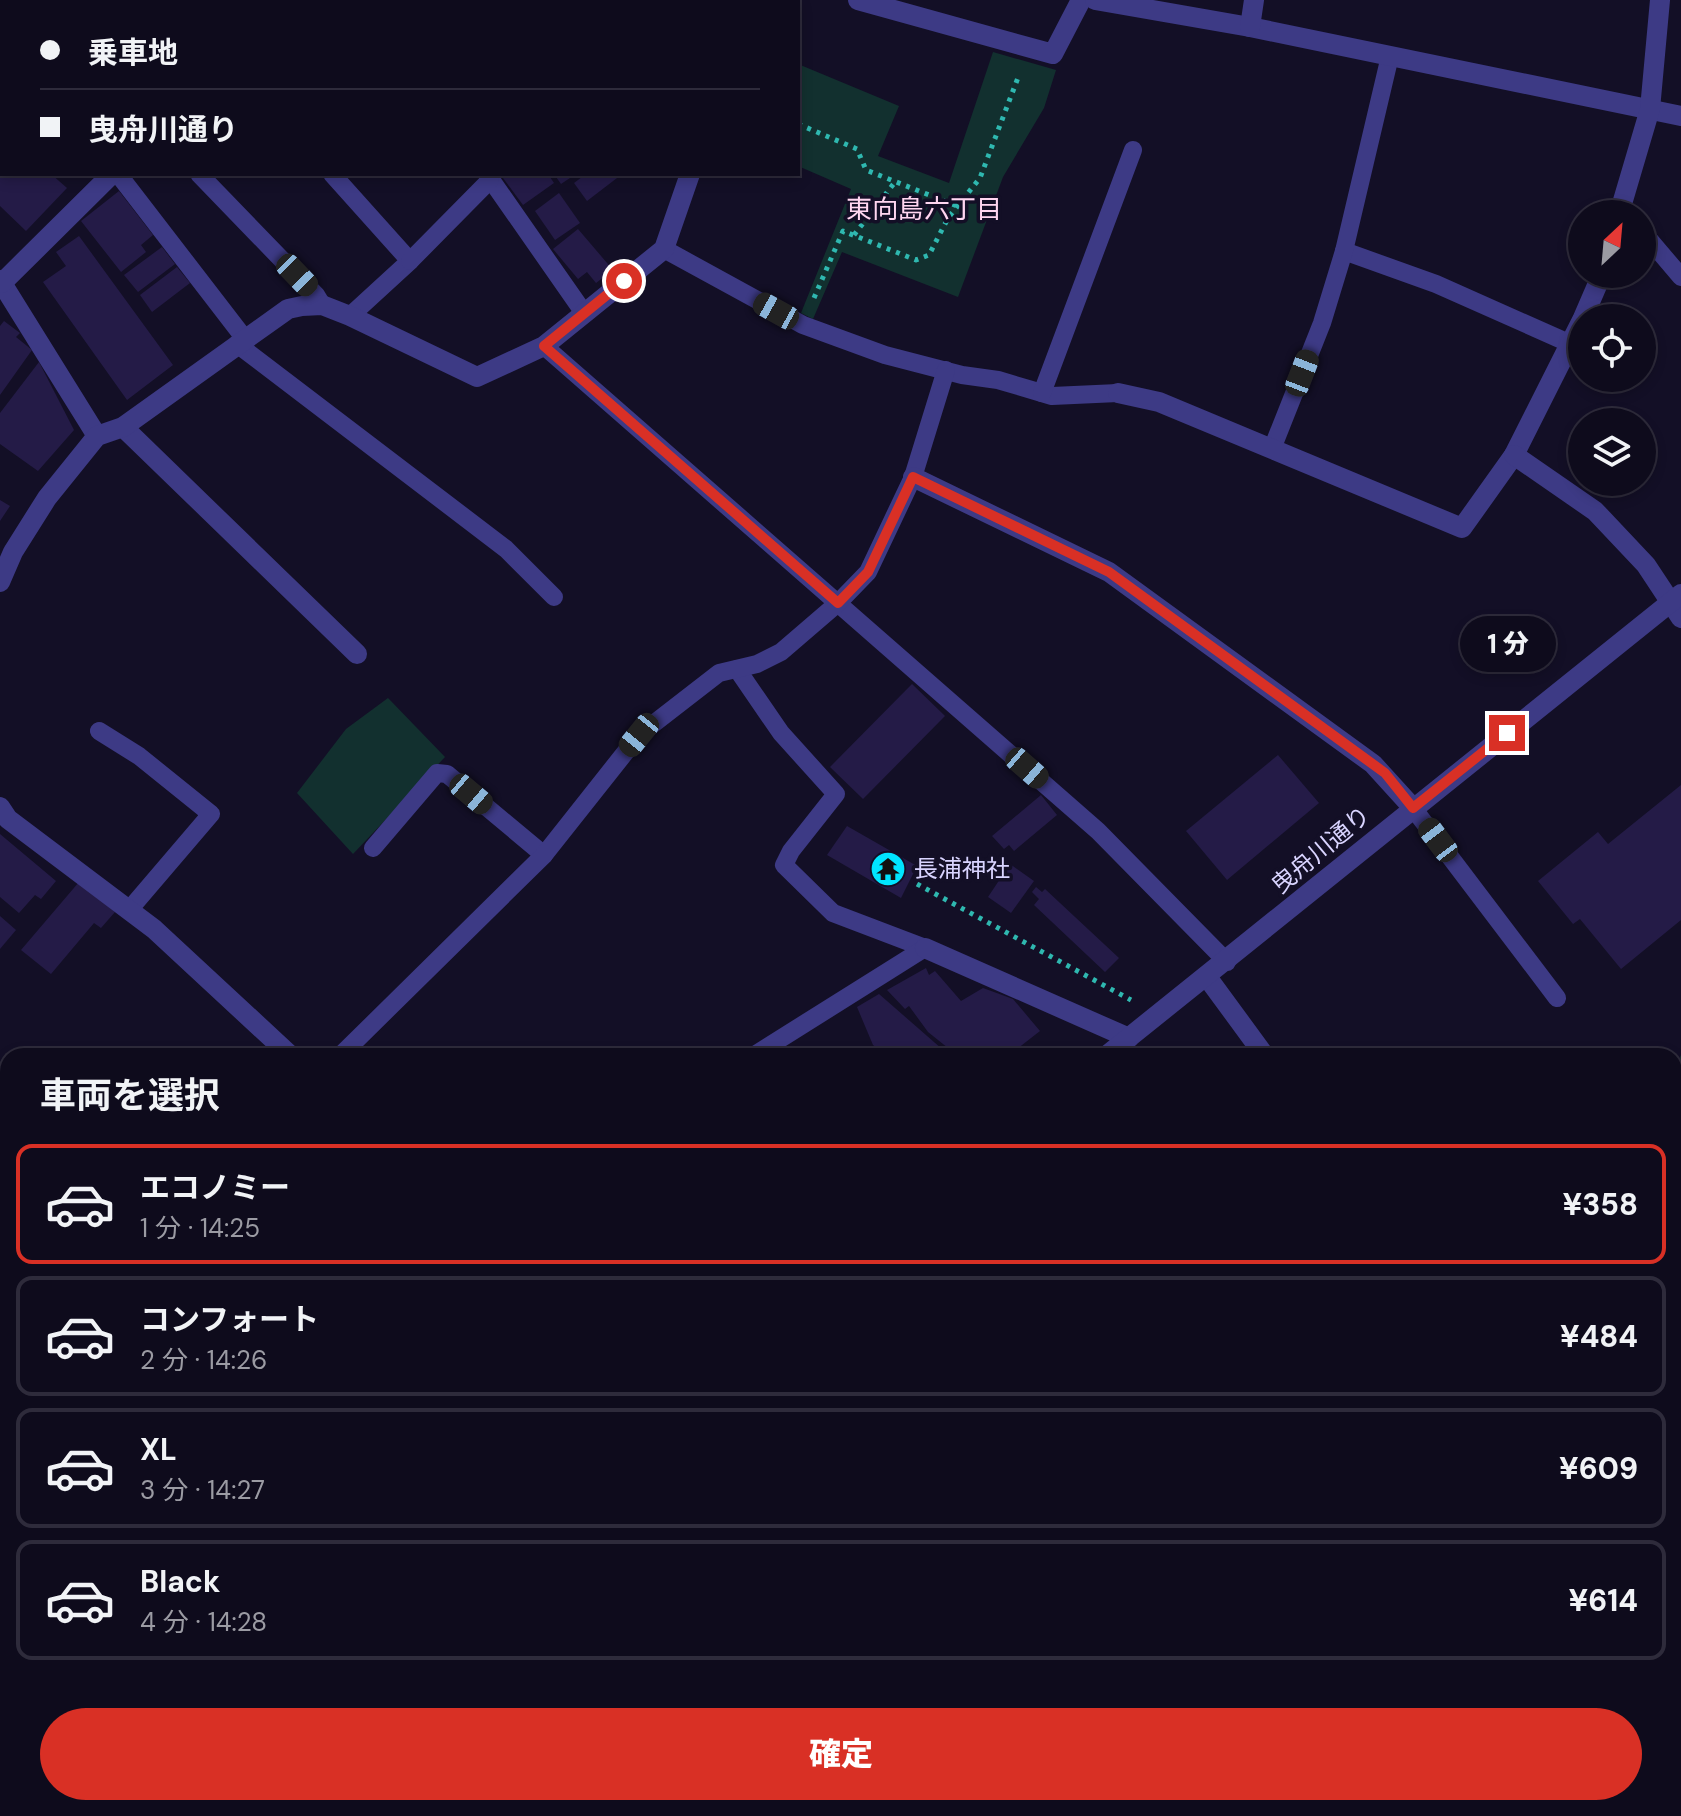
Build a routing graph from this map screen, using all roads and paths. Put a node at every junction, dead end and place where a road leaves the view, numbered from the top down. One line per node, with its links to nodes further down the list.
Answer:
1 (858, 0): 7 (street)
2 (1081, 0): 7 (street)
3 (1095, 0): 6 (street)
4 (1254, 0): 6 (street)
5 (1660, 0): 9 (street)
6 (1250, 27): 8 (street)
7 (1027, 46): 21 (path)
8 (1390, 56): 9 (street); 25 (lane)
9 (1650, 109): 10 (street); 20 (street)
10 (1681, 116)
11 (800, 125): 19 (path)
12 (1133, 150): 38 (lane)
13 (113, 176): 28 (street)
14 (117, 176): 33 (lane)
15 (201, 176): 29 (lane)
16 (334, 176): 26 (lane)
17 (689, 176): 24 (street)
18 (488, 177): 26 (lane); 30 (lane)
19 (895, 181): 21 (path); 22 (path)
20 (1626, 200)
21 (957, 206): 22 (path)
22 (854, 235): 32 (path)
23 (1656, 248): 27 (lane)
24 (664, 249): 30 (street); 32 (lane)
25 (1344, 251): 34 (lane); 42 (lane)
26 (410, 261): 31 (lane)
27 (1681, 277)
28 (1, 281): 41 (street)
29 (322, 305): 31 (street); 33 (street)
30 (584, 313): 35 (street)
31 (350, 316): 35 (street)
32 (803, 325): 37 (lane)
33 (241, 341): 40 (street); 46 (lane)
34 (1568, 343)
35 (544, 346): 47 (lane)
36 (1568, 350): 43 (street)
37 (946, 370): 38 (lane); 44 (lane)
38 (1042, 393): 39 (lane)
39 (1118, 393): 42 (street)
40 (123, 427): 41 (street); 49 (street)
41 (97, 436): 45 (street)
42 (1272, 449): 43 (street)
43 (1514, 455): 48 (street)
44 (913, 477): 47 (lane); 53 (street)
45 (0, 582)
46 (554, 597)
47 (838, 603): 50 (lane); 59 (lane)
48 (1677, 605): 53 (street, 曳舟川通り)
49 (357, 654)
50 (737, 669): 55 (lane); 58 (lane)
51 (99, 731): 57 (lane)
52 (0, 807): 57 (street)
53 (1413, 808): 59 (street, 曳舟川通り); 61 (lane)
54 (373, 848): 55 (lane)
55 (544, 855): 65 (lane)
56 (917, 884): 62 (path)
57 (129, 910): 64 (street)
58 (925, 948): 63 (street); 66 (lane)
59 (1227, 962): 60 (street, 曳舟川通り)
60 (1207, 977): 62 (street, 曳舟川通り); 68 (street)
61 (1557, 998)
62 (1158, 1015): 63 (street, 曳舟川通り)
63 (1129, 1038): 67 (street, 曳舟川通り)
64 (282, 1048)
65 (348, 1048)
66 (766, 1048)
67 (1116, 1048)
68 (1258, 1048)

